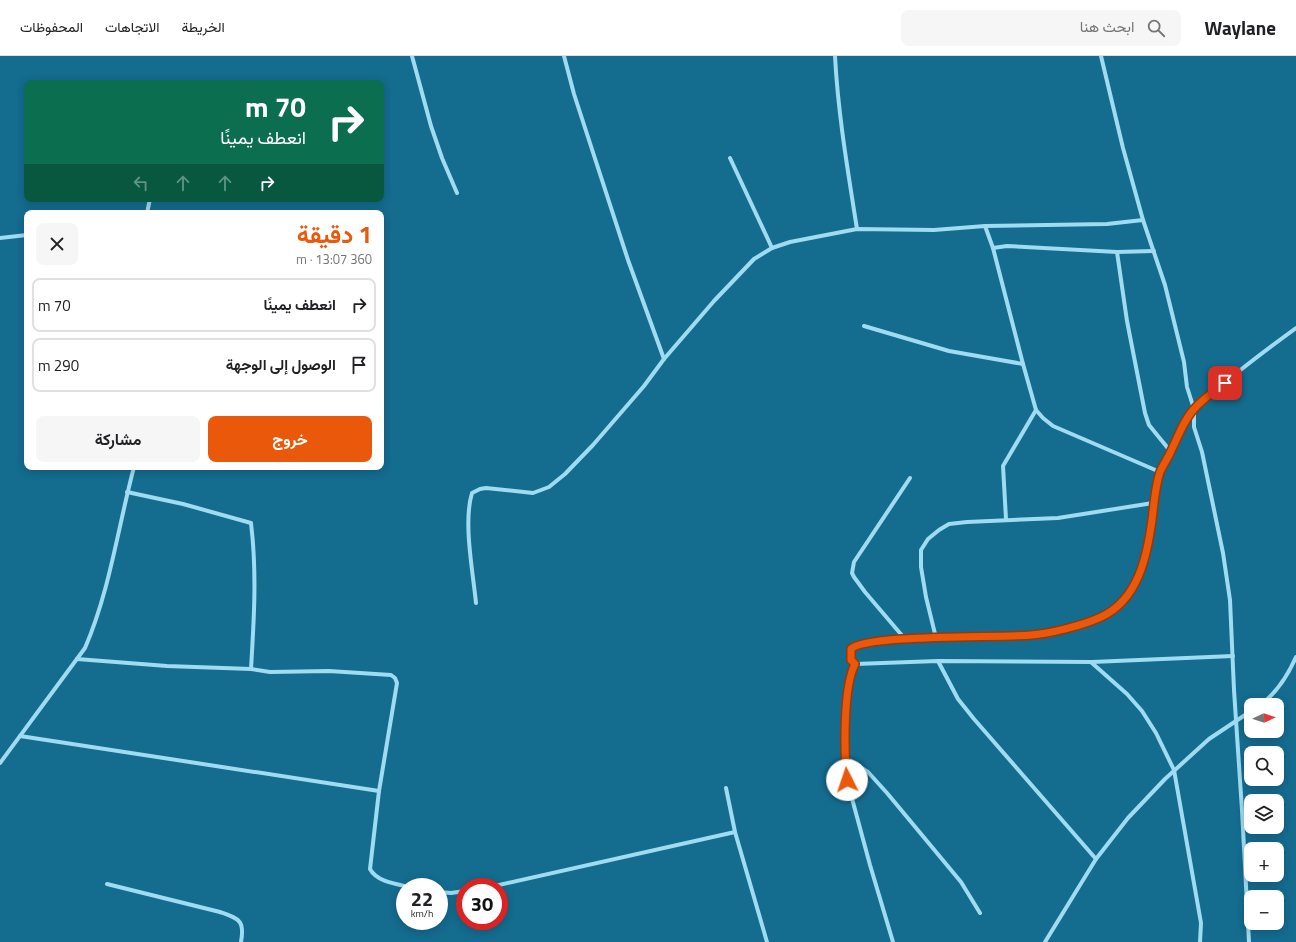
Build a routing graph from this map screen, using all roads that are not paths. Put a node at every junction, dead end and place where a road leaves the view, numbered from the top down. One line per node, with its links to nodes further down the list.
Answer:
1 (412, 56): 6 (street)
2 (564, 56): 18 (street)
3 (835, 56): 9 (street)
4 (1101, 56): 7 (street)
5 (730, 158): 12 (street)
6 (457, 193)
7 (1143, 220): 8 (street); 14 (street)
8 (984, 226): 9 (street); 13 (street)
9 (857, 229): 12 (street)
10 (24, 235): 11 (street)
11 (0, 238)
12 (772, 248): 18 (street)
13 (993, 248): 15 (street); 19 (street)
14 (1154, 251): 15 (street); 20 (street)
15 (1117, 252): 22 (street)
16 (864, 326): 19 (street)
17 (1296, 328): 20 (street)
18 (664, 359): 29 (street)
19 (1023, 364): 21 (street)
20 (1194, 409): 22 (street); 32 (street)
21 (1036, 410): 24 (street); 28 (street)
22 (1170, 452): 24 (street)
23 (133, 470): 26 (street)
24 (1160, 472): 27 (street)
25 (910, 478): 31 (street)
26 (127, 492): 34 (street); 38 (street)
27 (1153, 503): 28 (street); 30 (street)
28 (1006, 519): 30 (street)
29 (476, 603)
30 (936, 638): 31 (street)
31 (905, 639): 37 (street)
32 (1233, 656): 36 (street); 41 (street)
33 (1296, 657): 39 (street)
34 (77, 659): 38 (street); 42 (street)
35 (938, 661): 36 (street); 37 (street); 49 (street)
36 (1092, 662): 45 (street)
37 (855, 664): 43 (street)
38 (251, 669): 47 (street)
39 (1270, 698)
40 (1244, 715): 41 (street)
41 (1236, 720): 45 (street); 59 (street)
42 (20, 736): 44 (street); 47 (street)
43 (846, 758): 53 (street); 56 (street)
44 (0, 763)
45 (1174, 770): 49 (street); 58 (street)
46 (726, 788): 48 (street)
47 (379, 791): 50 (street)
48 (735, 832): 51 (street); 55 (street)
49 (1096, 859): 57 (street)
50 (396, 883)
51 (508, 883)
52 (107, 884): 54 (street)
53 (980, 912)
54 (241, 942)
55 (767, 942)
56 (893, 942)
57 (1045, 942)
58 (1200, 942)
59 (1249, 942)

